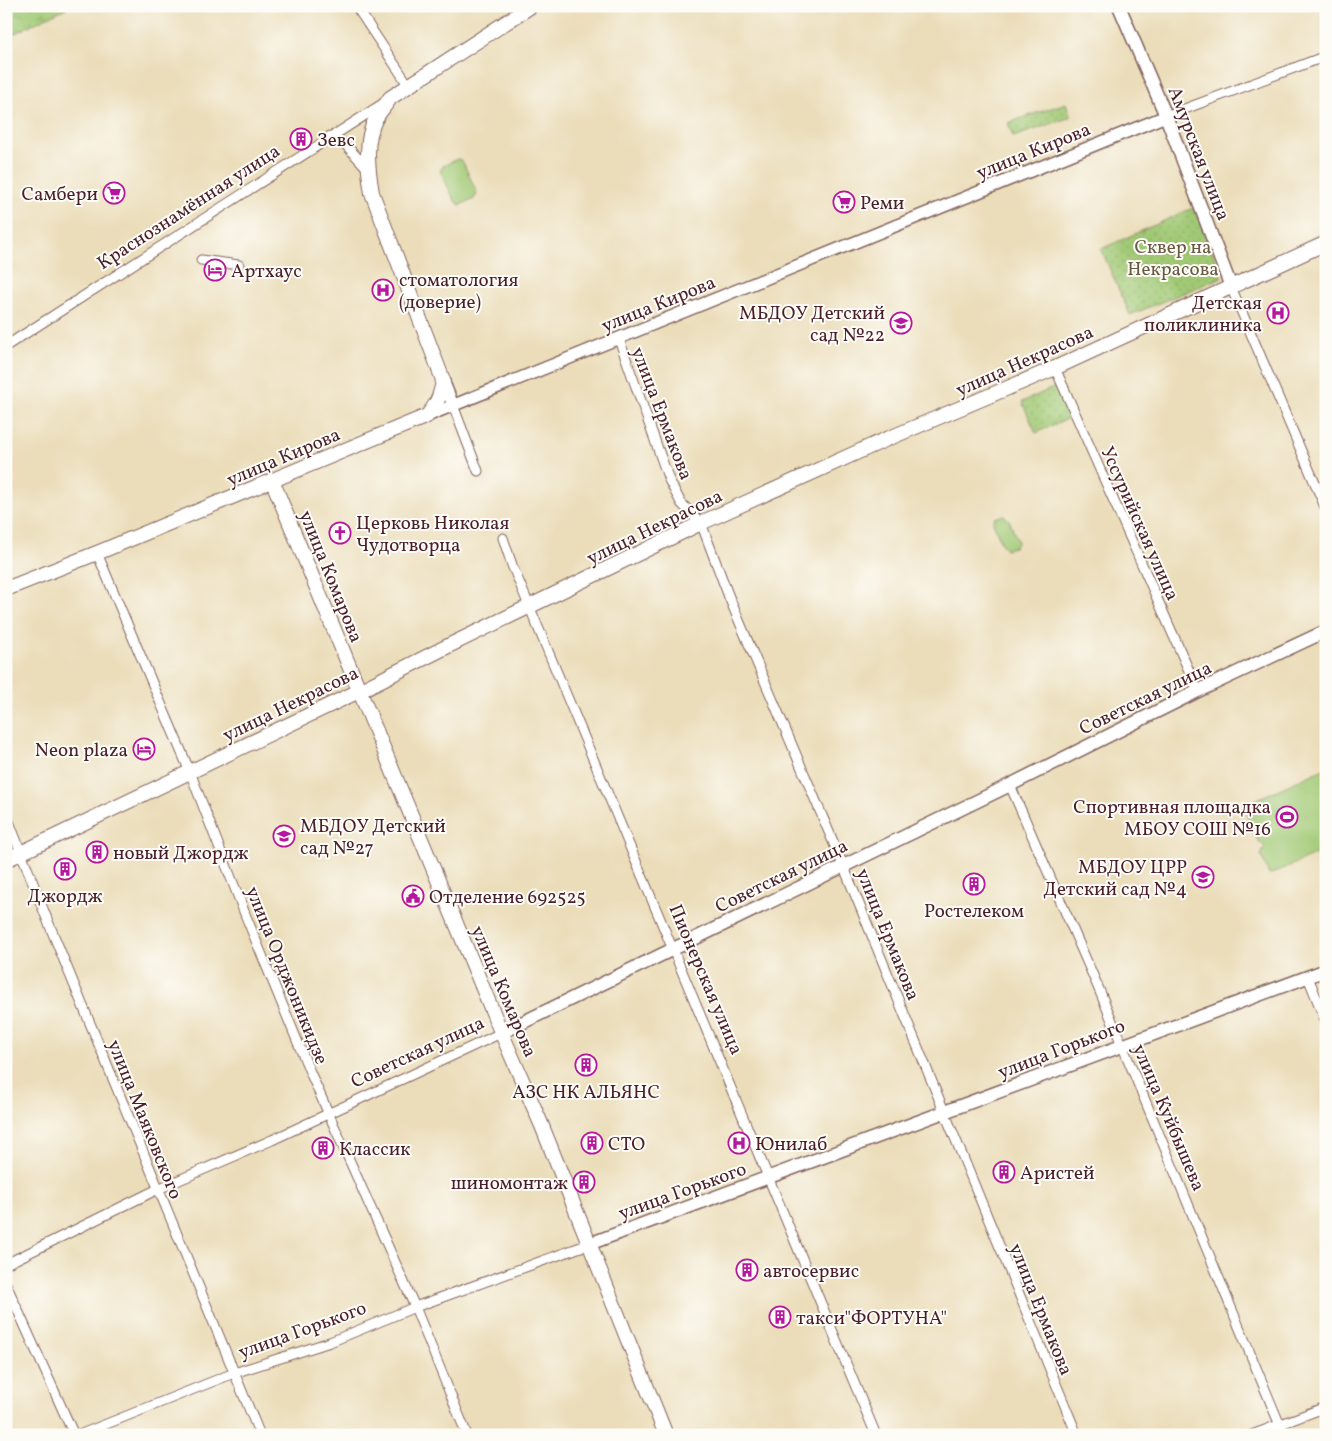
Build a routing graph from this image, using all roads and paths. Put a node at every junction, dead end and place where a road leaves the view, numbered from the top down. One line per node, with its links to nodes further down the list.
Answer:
1 (356, 6): 5 (street)
2 (531, 6): 5 (main road, Краснознамённая улица)
3 (1119, 6): 7 (main road, Амурская улица)
4 (1326, 56): 7 (street, улица Кирова)
5 (410, 86): 6 (main road, Краснознамённая улица)
6 (390, 98): 8 (street, Краснознамённая улица); 9 (main road, Краснознамённая улица)
7 (1166, 116): 13 (main road, Амурская улица); 14 (street, улица Кирова)
8 (330, 136): 9 (street); 15 (street, Краснознамённая улица)
9 (367, 168): 17 (main road)
10 (1326, 243): 13 (main road, улица Некрасова)
11 (201, 260): 12 (street)
12 (239, 265)
13 (1231, 287): 16 (main road, улица Некрасова); 22 (street, Амурская улица)
14 (619, 339): 18 (street, улица Кирова); 23 (street, улица Ермакова)
15 (6, 346)
16 (1055, 368): 23 (main road, улица Некрасова); 30 (street, Уссурийская улица)
17 (443, 380): 18 (street); 19 (main road)
18 (453, 405): 19 (street, улица Кирова); 20 (street)
19 (427, 416): 21 (main road, улица Кирова)
20 (478, 471)
21 (272, 480): 25 (main road, улица Кирова); 29 (main road, улица Комарова)
22 (1326, 509)
23 (701, 523): 27 (main road, улица Некрасова); 36 (street, улица Ермакова)
24 (503, 538): 27 (street, Пионерская улица)
25 (97, 553): 26 (main road, улица Кирова); 31 (street, улица Орджоникидзе)
26 (6, 589)
27 (530, 607): 29 (main road, улица Некрасова); 37 (street, Пионерская улица)
28 (1326, 631): 30 (main road, Советская улица)
29 (359, 691): 31 (main road, улица Некрасова); 41 (main road, улица Комарова)
30 (1198, 691): 32 (main road, Советская улица)
31 (190, 772): 34 (main road, улица Некрасова); 43 (street, улица Орджоникидзе)
32 (1010, 785): 36 (main road, Советская улица); 42 (street, улица Куйбышева)
33 (6, 814): 34 (street, улица Маяковского)
34 (21, 853): 35 (main road, улица Некрасова); 46 (street, улица Маяковского)
35 (6, 860)
36 (843, 865): 37 (main road, Советская улица); 44 (street, улица Ермакова)
37 (674, 948): 41 (main road, Советская улица); 45 (street, Пионерская улица)
38 (1326, 970): 39 (main road, улица Горького)
39 (1308, 977): 40 (street); 42 (main road, улица Горького)
40 (1326, 1022)
41 (501, 1033): 43 (street, Советская улица); 47 (main road, улица Комарова)
42 (1122, 1044): 44 (main road, улица Горького); 53 (street, улица Куйбышева)
43 (328, 1113): 46 (street, Советская улица); 50 (street, улица Орджоникидзе)
44 (944, 1113): 45 (main road, улица Горького); 60 (street, улица Ермакова)
45 (769, 1177): 47 (main road, улица Горького); 59 (street, Пионерская улица)
46 (158, 1189): 48 (street, Советская улица); 51 (street, улица Маяковского)
47 (589, 1244): 50 (street, улица Горького); 58 (main road, улица Комарова)
48 (6, 1264)
49 (6, 1284): 54 (street)
50 (415, 1307): 51 (street, улица Горького); 57 (street, улица Орджоникидзе)
51 (234, 1373): 55 (street, улица Горького); 56 (street, улица Маяковского)
52 (1326, 1407): 53 (street)
53 (1280, 1424): 61 (street); 62 (street, улица Куйбышева)
54 (74, 1435)
55 (79, 1435)
56 (260, 1435)
57 (467, 1435)
58 (666, 1435)
59 (876, 1435)
60 (1077, 1435)
61 (1252, 1435)
62 (1284, 1435)

